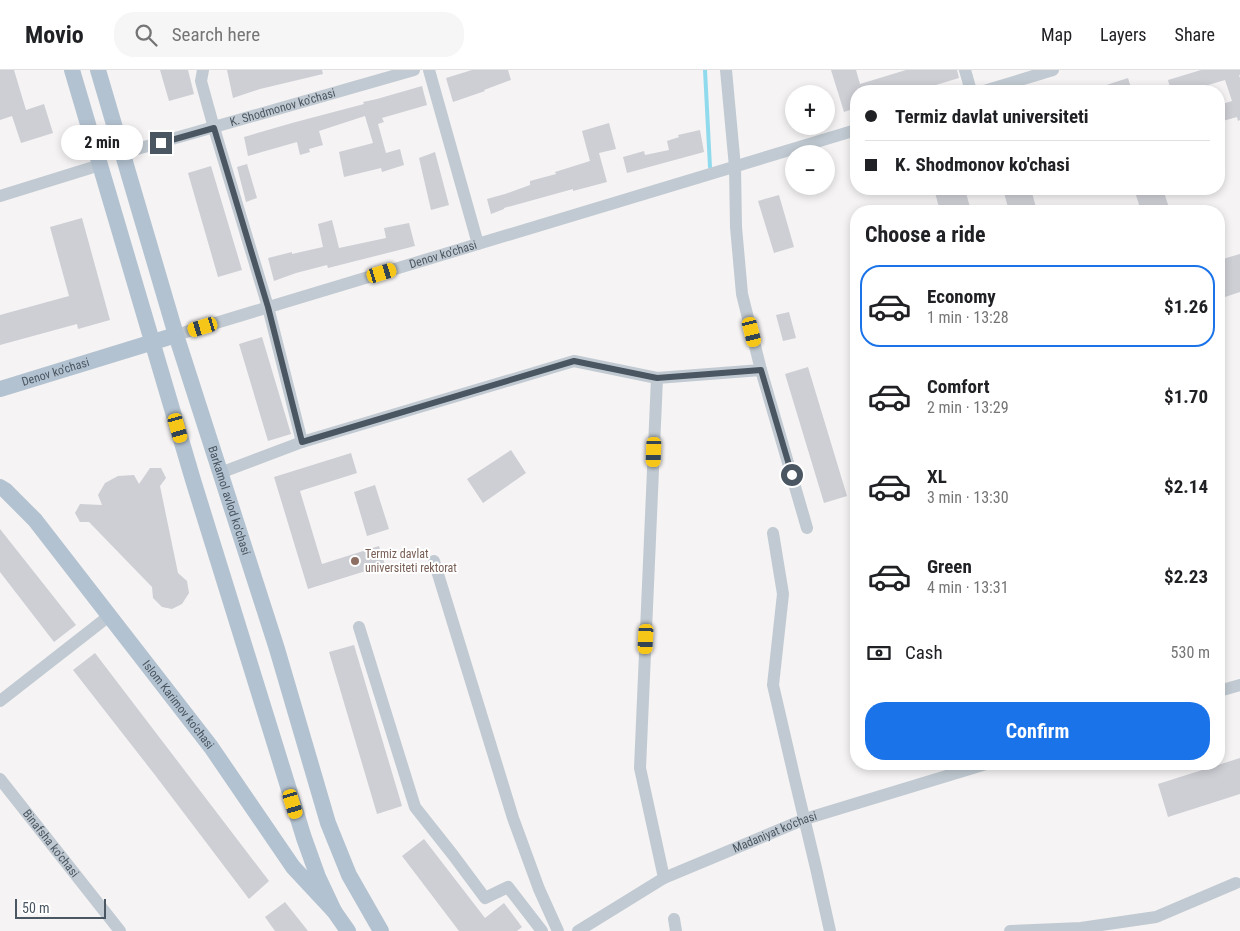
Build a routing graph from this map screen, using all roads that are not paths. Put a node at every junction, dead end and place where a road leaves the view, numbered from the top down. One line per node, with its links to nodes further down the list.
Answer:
1 (72, 70): 14 (main road)
2 (98, 70): 13 (main road, Barkamol avlod ko'chasi)
3 (203, 70): 11 (street)
4 (414, 70): 11 (street, K. Shodmonov ko'chasi)
5 (428, 70): 17 (street)
6 (726, 70): 15 (street)
7 (965, 70): 9 (street)
8 (1053, 70): 10 (street)
9 (969, 85)
10 (1004, 85)
11 (214, 128): 13 (street, K. Shodmonov ko'chasi); 18 (street)
12 (850, 132): 15 (street, Denov ko'chasi)
13 (123, 154): 19 (main road, Barkamol avlod ko'chasi)
14 (100, 165): 16 (street); 20 (main road)
15 (735, 167): 17 (street, Denov ko'chasi); 21 (street)
16 (0, 196)
17 (478, 244): 18 (street, Denov ko'chasi)
18 (268, 307): 19 (street, Denov ko'chasi); 24 (street)
19 (176, 335): 20 (main road, Denov ko'chasi); 25 (main road, Barkamol avlod ko'chasi)
20 (153, 342): 23 (main road, Denov ko'chasi); 40 (main road)
21 (761, 370): 22 (street); 27 (street)
22 (657, 378): 24 (street); 38 (street)
23 (0, 389)
24 (302, 442): 25 (street)
25 (220, 473): 41 (main road, Barkamol avlod ko'chasi)
26 (0, 487): 30 (main road, Islom Karimov ko'chasi)
27 (807, 528)
28 (773, 534): 37 (street)
29 (434, 561): 45 (street)
30 (109, 616): 34 (street); 40 (main road, Islom Karimov ko'chasi)
31 (359, 627): 44 (street)
32 (1240, 685): 33 (street)
33 (1225, 689)
34 (0, 701)
35 (966, 770): 37 (street, Madaniyat ko'chasi)
36 (0, 780): 42 (street, Binafsha ko'chasi)
37 (805, 819): 38 (street, Madaniyat ko'chasi); 47 (street)
38 (664, 878): 46 (street, Madaniyat ko'chasi)
39 (1236, 883): 48 (street)
40 (334, 911): 43 (main road, Islom Karimov ko'chasi)
41 (379, 927)
42 (120, 931)
43 (348, 931)
44 (542, 931)
45 (558, 931)
46 (578, 931)
47 (830, 931)
48 (1010, 931)

